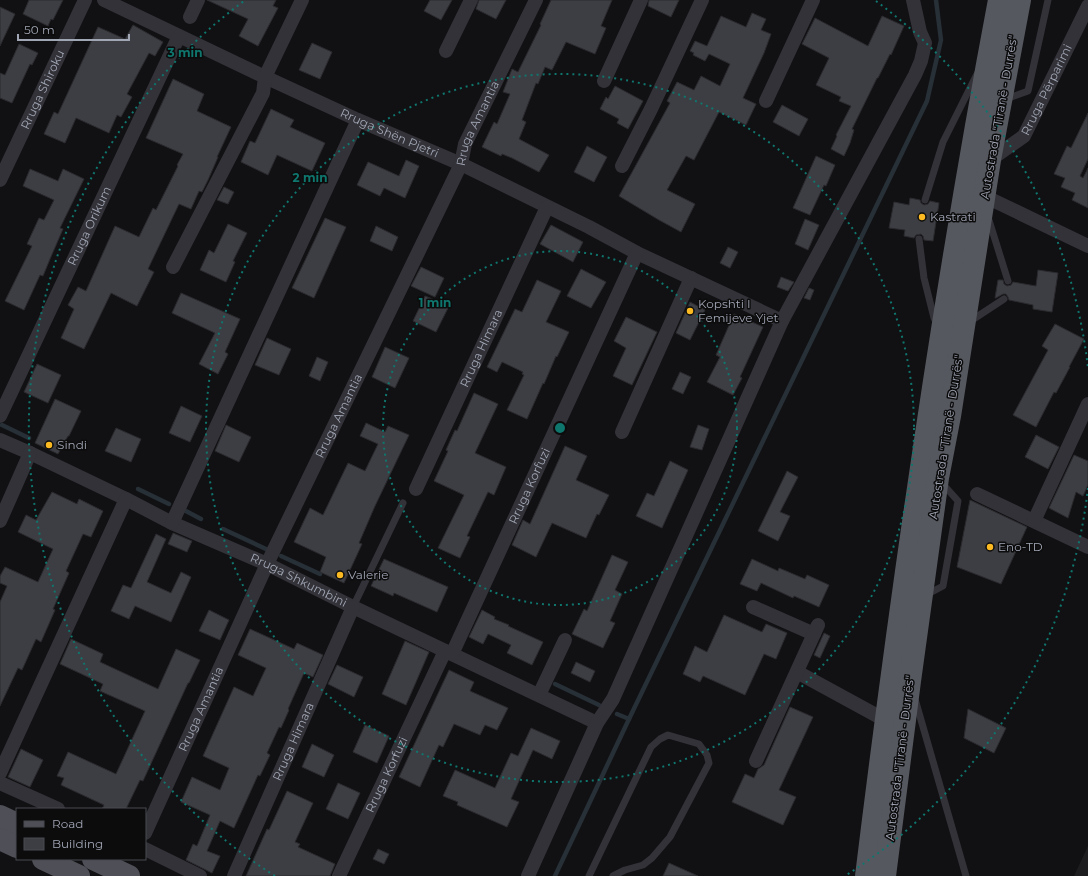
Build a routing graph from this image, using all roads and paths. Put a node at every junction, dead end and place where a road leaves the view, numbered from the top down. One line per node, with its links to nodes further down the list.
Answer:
1 (85, 0): 27 (street, Rruga Shiroku)
2 (104, 0): 16 (street, Rruga Shën Pjetri)
3 (198, 0): 15 (street)
4 (302, 0): 19 (street)
5 (471, 0): 18 (street)
6 (536, 0): 25 (street, Rruga Amantia)
7 (641, 0): 20 (street)
8 (702, 0): 26 (street)
9 (813, 0): 22 (street)
10 (912, 0): 38 (street)
11 (999, 0): 17 (highway, Autostrada "Tiranë - Durrës")
12 (1020, 0): 21 (highway, Autostrada "Tiranë - Durrës")
13 (1048, 0): 21 (lane)
14 (1088, 6): 24 (street, Rruga Përparimi)
15 (190, 17)
16 (179, 36): 19 (street, Rruga Shën Pjetri); 42 (street, Rruga Orikum)
17 (989, 49): 29 (lane); 40 (highway, Autostrada "Tiranë - Durrës")
18 (446, 51)
19 (264, 77): 23 (street, Rruga Shën Pjetri); 34 (street)
20 (604, 81)
21 (1002, 100): 24 (highway, Autostrada "Tiranë - Durrës")
22 (766, 101)
23 (358, 120): 25 (street, Rruga Shën Pjetri); 52 (street)
24 (990, 160): 28 (highway, Autostrada "Tiranë - Durrës")
25 (461, 164): 30 (street, Rruga Shën Pjetri); 54 (street, Rruga Amantia)
26 (622, 166)
27 (0, 180)
28 (984, 198): 32 (street); 36 (lane); 39 (highway, Autostrada "Tiranë - Durrës")
29 (925, 200)
30 (547, 207): 33 (street, Rruga Shën Pjetri); 46 (street, Rruga Himara)
31 (918, 239): 40 (lane)
32 (1088, 246)
33 (637, 253): 35 (street, Rruga Shën Pjetri); 58 (street, Rruga Korfuzi)
34 (173, 267)
35 (691, 278): 38 (street, Rruga Shën Pjetri); 43 (street)
36 (1008, 281)
37 (1004, 299): 39 (lane)
38 (782, 321): 63 (street)
39 (963, 326): 60 (highway, Autostrada "Tiranë - Durrës")
40 (941, 331): 62 (highway, Autostrada "Tiranë - Durrës")
41 (1088, 404): 51 (street)
42 (0, 416)
43 (622, 432)
44 (0, 440): 45 (street, Rruga Shkumbini)
45 (30, 453): 48 (street, Rruga Shkumbini); 50 (street)
46 (416, 489)
47 (977, 494): 51 (street)
48 (126, 499): 52 (street, Rruga Shkumbini); 65 (street)
49 (403, 503): 56 (lane)
50 (0, 521)
51 (1034, 521): 53 (street)
52 (172, 523): 54 (street, Rruga Shkumbini)
53 (1088, 546)
54 (267, 564): 56 (street, Rruga Shkumbini); 71 (street, Rruga Amantia)
55 (753, 607): 59 (street)
56 (353, 608): 58 (street, Rruga Shkumbini); 80 (street, Rruga Himara)
57 (565, 640): 61 (street)
58 (449, 653): 61 (street, Rruga Shkumbini); 81 (street, Rruga Korfuzi)
59 (798, 672): 62 (street); 64 (street)
60 (910, 681): 87 (highway, Autostrada "Tiranë - Durrës"); 88 (lane)
61 (539, 695): 63 (street, Rruga Shkumbini)
62 (885, 720): 70 (highway, Autostrada "Tiranë - Durrës")
63 (597, 723): 82 (street)
64 (756, 761)
65 (0, 773)
66 (0, 783): 67 (street)
67 (56, 808)
68 (0, 816): 69 (main road)
69 (16, 824)
70 (872, 826): 85 (highway); 86 (highway, Autostrada "Tiranë - Durrës")
71 (146, 831)
72 (0, 839): 73 (main road)
73 (16, 847)
74 (146, 849): 79 (street)
75 (45, 860): 77 (main road)
76 (94, 860): 78 (main road)
77 (79, 876)
78 (129, 876)
79 (200, 876)
80 (234, 876)
81 (339, 876)
82 (528, 876)
83 (589, 876): 84 (lane)
84 (613, 876)
85 (861, 876)
86 (866, 876)
87 (885, 876)
88 (966, 876)

